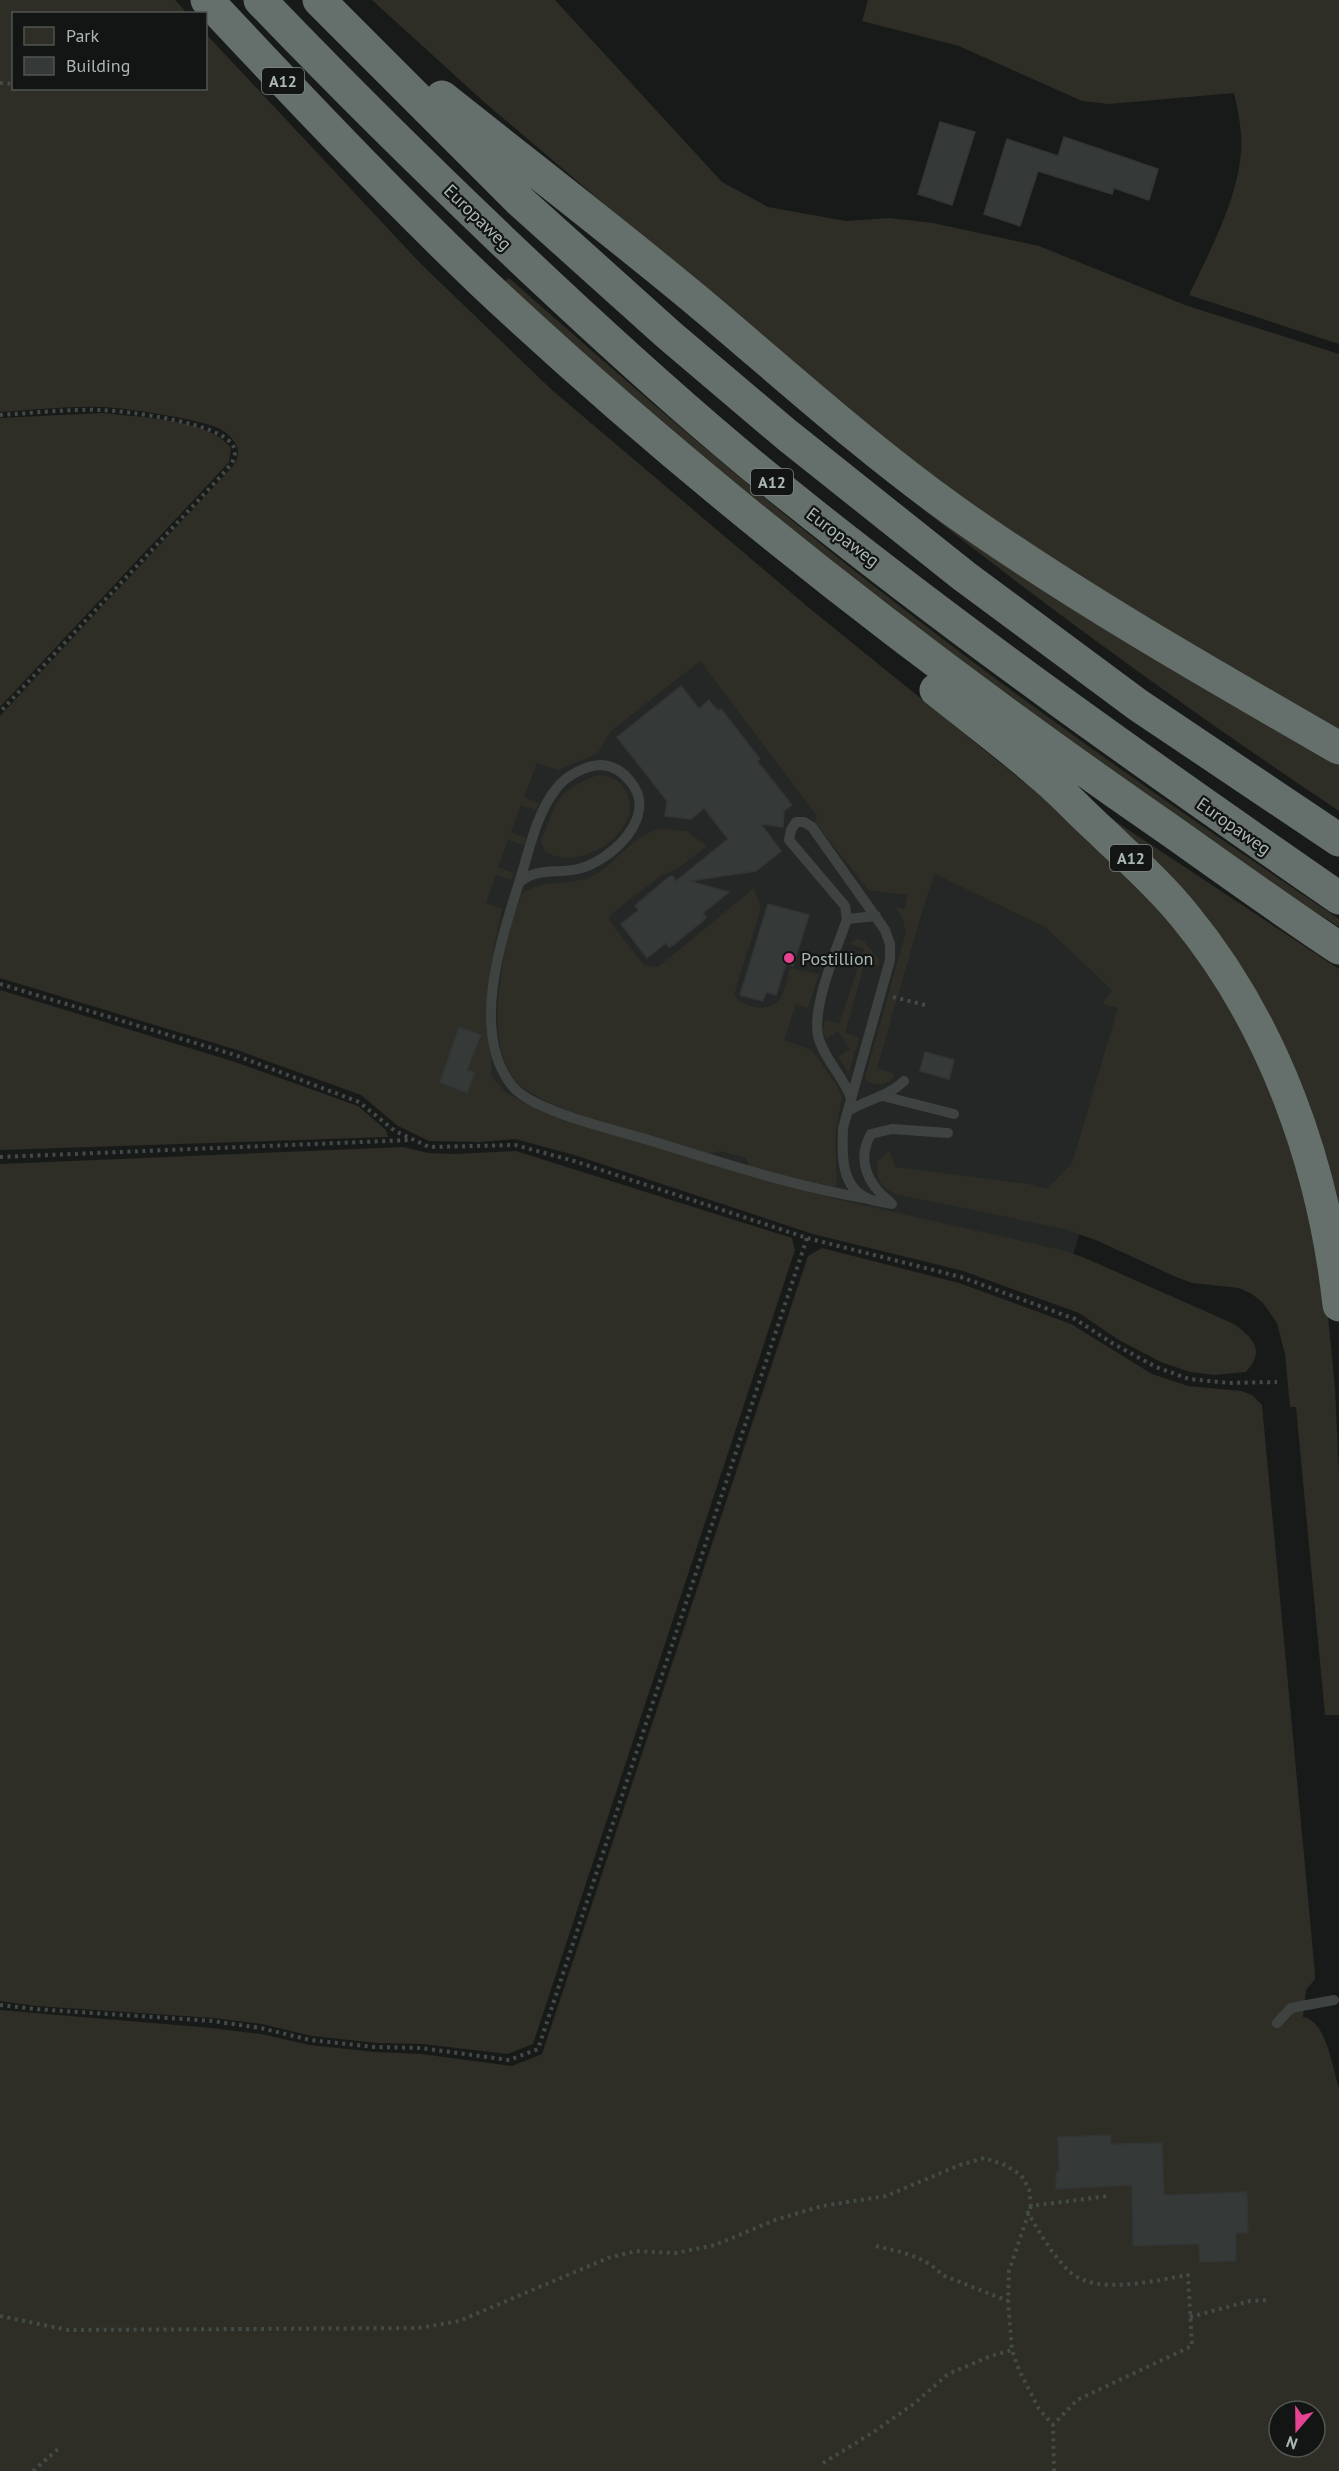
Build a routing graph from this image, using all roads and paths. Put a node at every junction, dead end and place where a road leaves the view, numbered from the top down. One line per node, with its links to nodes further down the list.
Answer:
1 (207, 0): 5 (highway, A12)
2 (260, 0): 10 (highway, Europaweg / A12)
3 (321, 0): 7 (highway, A12); 8 (highway, A12)
4 (0, 415): 6 (path)
5 (758, 522): 13 (highway, A12); 27 (highway, A12)
6 (0, 712)
7 (1339, 748)
8 (1339, 840)
9 (519, 883): 9 (lane); 25 (lane)
10 (1339, 898)
11 (876, 916): 12 (lane); 12 (lane); 19 (lane)
12 (847, 919): 19 (lane)
13 (1339, 948)
14 (0, 984): 23 (path)
15 (898, 999): 16 (path)
16 (925, 1005)
17 (904, 1081): 18 (lane)
18 (883, 1096): 20 (lane); 21 (lane)
19 (851, 1098): 20 (lane)
20 (849, 1111): 25 (lane)
21 (954, 1114)
22 (948, 1133): 25 (lane)
23 (410, 1140): 24 (path); 26 (path)
24 (0, 1156)
25 (869, 1199)
26 (807, 1238): 28 (path); 30 (path)
27 (1339, 1305)
28 (1276, 1382)
29 (1334, 2000): 31 (lane)
30 (0, 2005)
31 (1277, 2023)
32 (1108, 2196): 33 (path)
33 (1031, 2206): 34 (path); 38 (path)
34 (1027, 2211): 37 (path); 39 (path)
35 (876, 2246): 37 (path)
36 (1269, 2300): 39 (path)
37 (1008, 2301): 40 (path)
38 (0, 2316)
39 (1190, 2317): 41 (path)
40 (1012, 2350): 41 (path); 43 (path)
41 (1053, 2425): 45 (path)
42 (58, 2449): 44 (path)
43 (823, 2463)
44 (33, 2471)
45 (1054, 2471)

